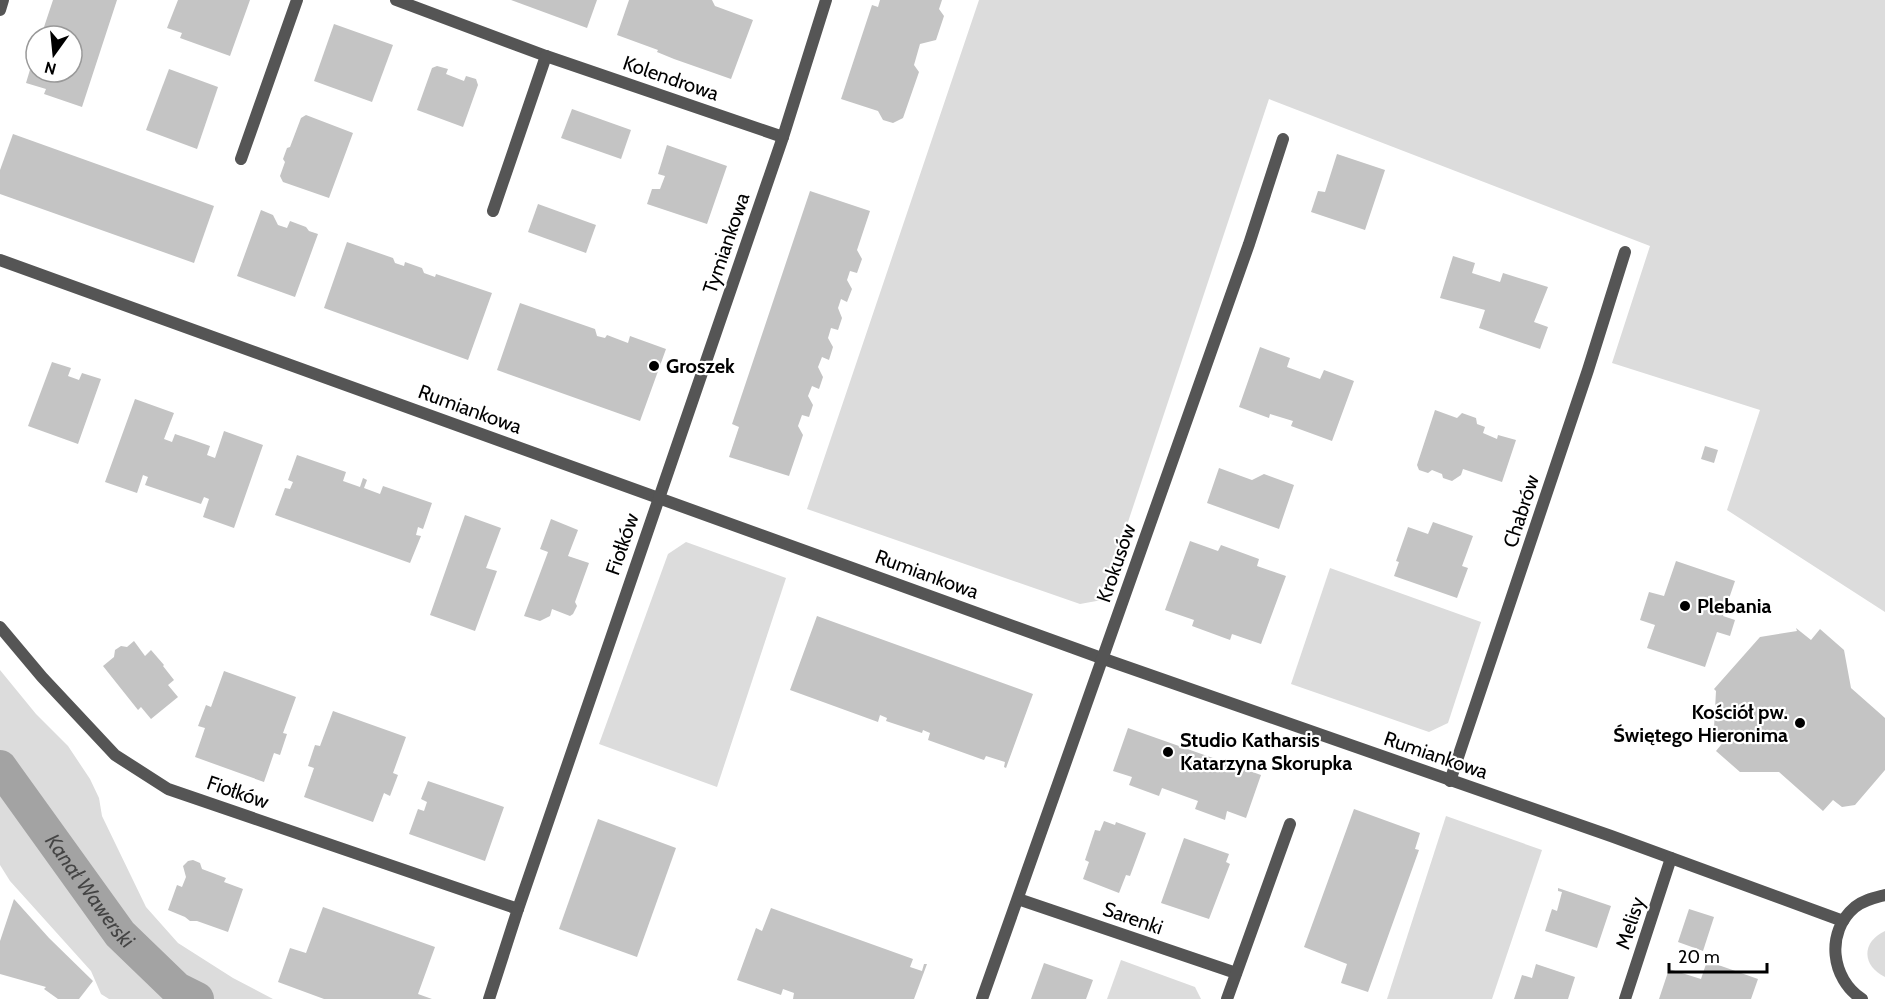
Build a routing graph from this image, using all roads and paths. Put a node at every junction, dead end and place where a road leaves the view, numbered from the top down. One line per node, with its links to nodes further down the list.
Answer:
1 (3, 0): 5 (street)
2 (297, 0): 9 (street)
3 (396, 0): 6 (street, Kolendrowa)
4 (826, 0): 7 (street, Tymiankowa)
5 (0, 10)
6 (546, 56): 7 (street, Kolendrowa); 10 (street)
7 (783, 137): 13 (street, Tymiankowa)
8 (1283, 139): 15 (street, Krokusów)
9 (241, 159)
10 (493, 211)
11 (1625, 252): 16 (street, Chabrów)
12 (0, 260): 13 (street, Rumiankowa)
13 (659, 498): 15 (street, Rumiankowa); 21 (street, Fiołków)
14 (0, 627): 21 (street, Fiołków)
15 (1104, 658): 16 (street, Rumiankowa); 20 (street, Krokusów)
16 (1450, 781): 18 (street, Rumiankowa)
17 (1290, 824): 23 (street)
18 (1671, 858): 22 (street, Rumiankowa); 28 (street, Melisy)
19 (1885, 895): 22 (street)
20 (1018, 899): 23 (street, Sarenki); 26 (street, Krokusów)
21 (518, 909): 25 (street, Fiołków)
22 (1843, 921): 24 (street)
23 (1236, 974): 27 (street)
24 (1855, 997)
25 (489, 999)
26 (982, 999)
27 (1227, 999)
28 (1625, 999)

